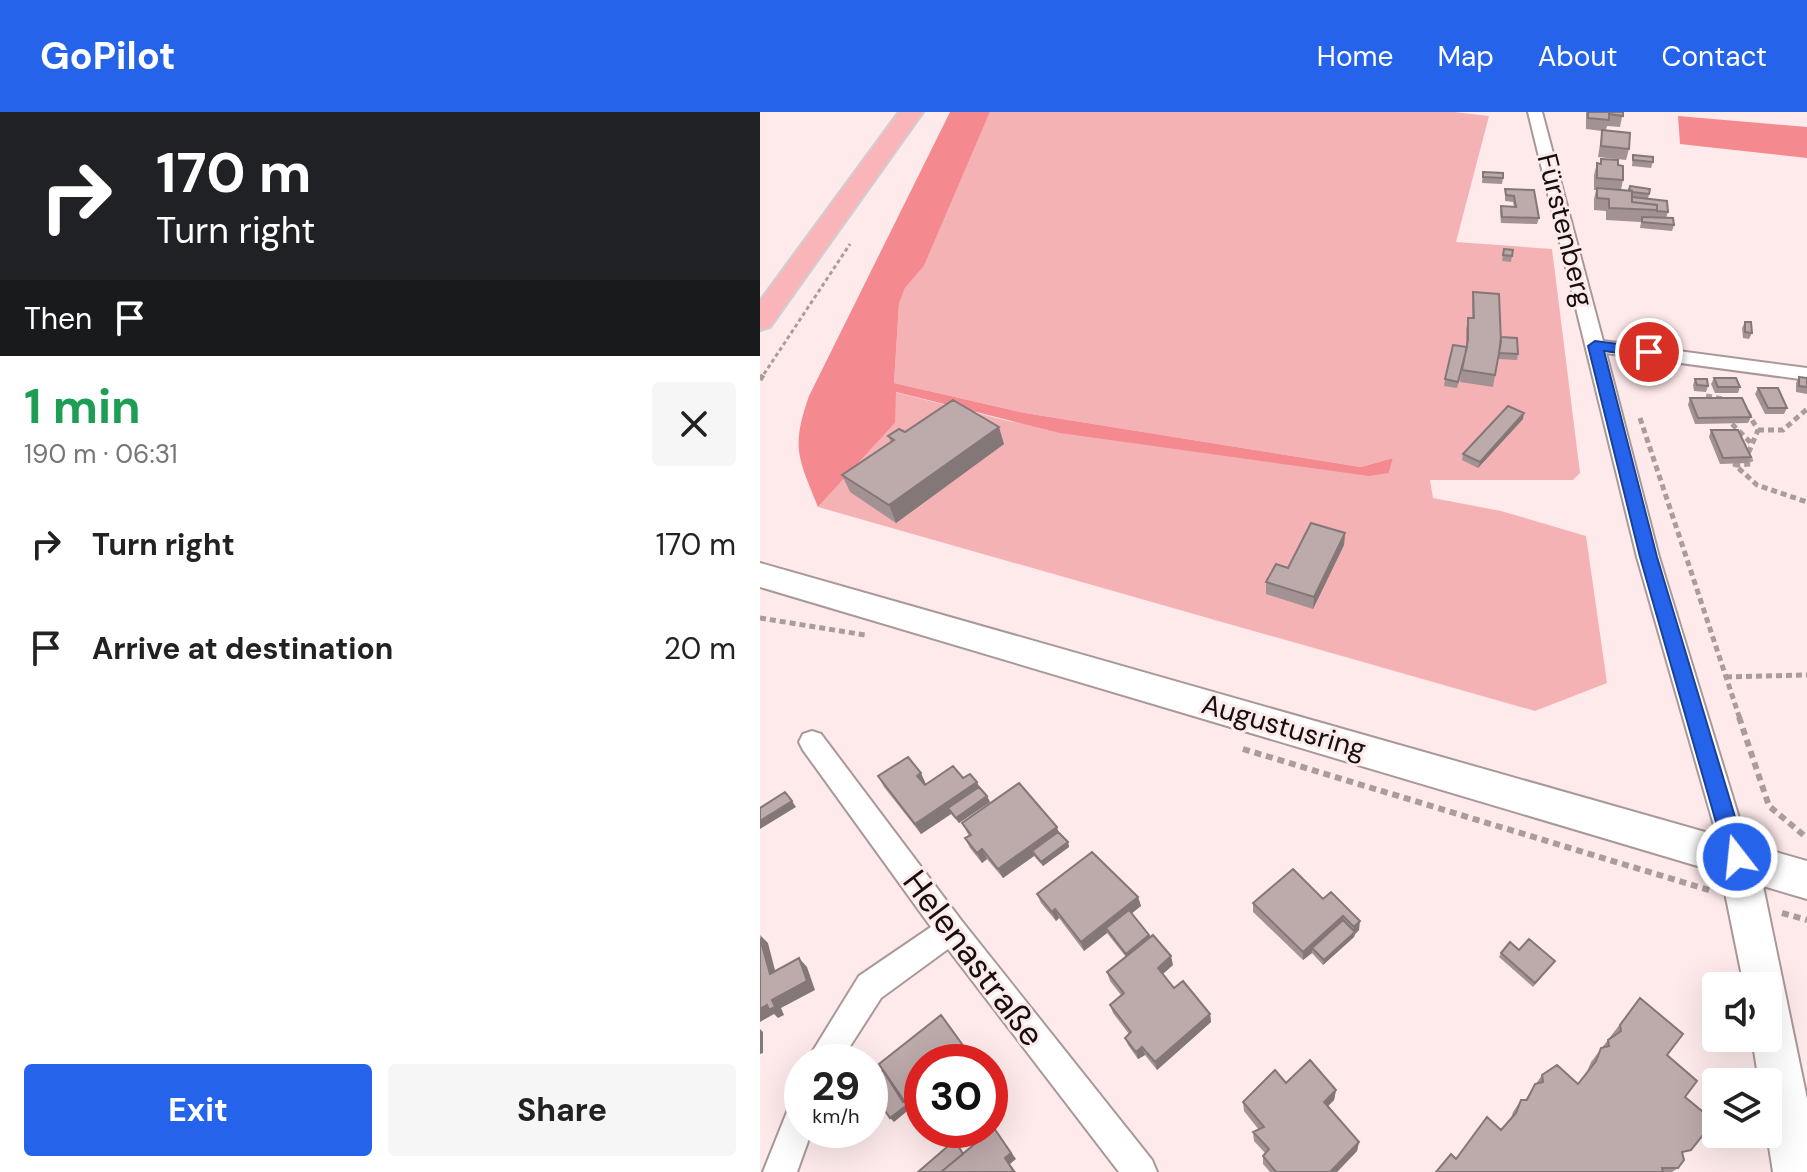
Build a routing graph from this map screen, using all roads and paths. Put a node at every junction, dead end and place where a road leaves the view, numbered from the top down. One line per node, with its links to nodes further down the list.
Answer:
1 (911, 112): 3 (main road)
2 (1535, 112): 4 (street, Fürstenberg)
3 (760, 321)
4 (1595, 346): 5 (street); 23 (street, Fürstenberg)
5 (1807, 374)
6 (1706, 396): 7 (path)
7 (1729, 400)
8 (1737, 400): 12 (path)
9 (1637, 408): 19 (path)
10 (1807, 409): 12 (path)
11 (1732, 424): 13 (path)
12 (1758, 430): 13 (path)
13 (1751, 443): 14 (path)
14 (1807, 502)
15 (760, 575): 23 (main road, Augustusring)
16 (760, 618): 17 (path)
17 (871, 636)
18 (1807, 675): 19 (path)
19 (1726, 677): 22 (path)
20 (812, 742): 26 (street, Helenastraße)
21 (1234, 746): 25 (path)
22 (1807, 838)
23 (1737, 857): 24 (main road, Augustusring); 25 (main road)
24 (1807, 880)
25 (1747, 901): 27 (main road)
26 (951, 930): 28 (street); 32 (street, Helenastraße)
27 (1762, 972)
28 (834, 1044)
29 (1776, 1052): 33 (main road)
30 (789, 1148): 31 (street)
31 (780, 1172)
32 (1140, 1172)
33 (1797, 1172)

